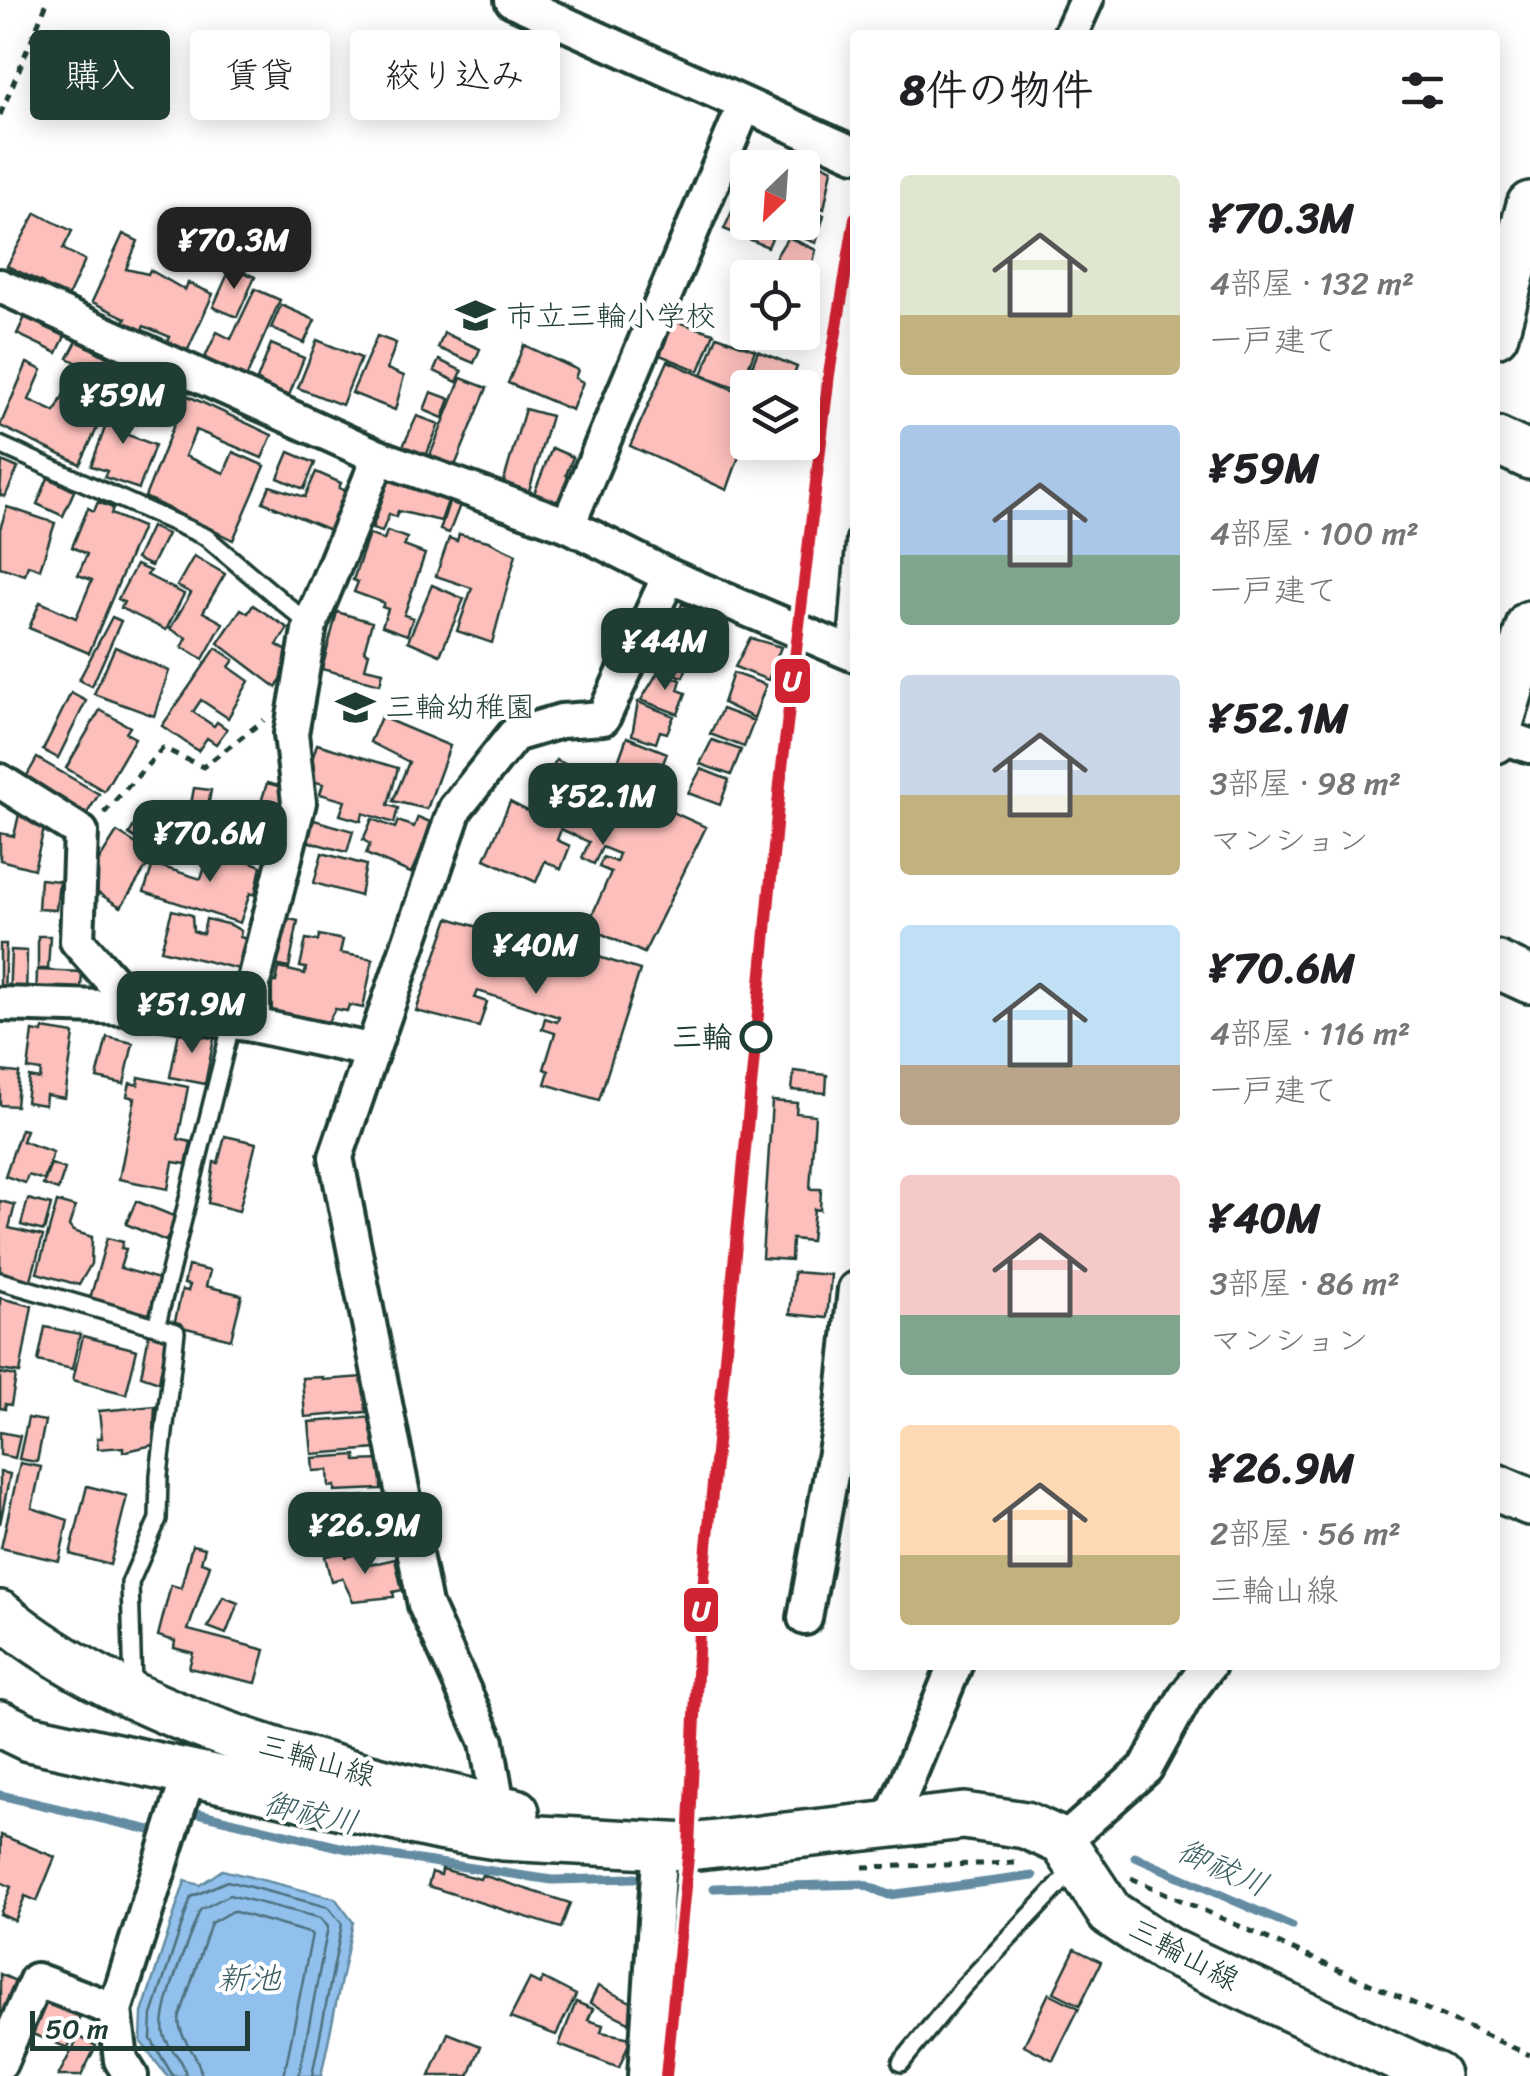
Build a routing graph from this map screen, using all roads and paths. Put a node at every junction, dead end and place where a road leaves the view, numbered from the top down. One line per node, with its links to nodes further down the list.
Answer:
1 (48, 0): 6 (path)
2 (512, 0): 5 (street)
3 (1086, 0): 4 (street)
4 (1072, 30)
5 (744, 108): 7 (street); 15 (street)
6 (0, 115)
7 (850, 152)
8 (1530, 205): 10 (main road)
9 (0, 286): 14 (street)
10 (1500, 316)
11 (1500, 442): 13 (main road)
12 (0, 445): 18 (lane)
13 (1530, 456)
14 (379, 457): 15 (street); 18 (street)
15 (568, 524): 16 (street)
16 (668, 576): 19 (street); 29 (street)
17 (1530, 624): 21 (main road)
18 (310, 625): 20 (street)
19 (850, 653)
20 (298, 694): 23 (path); 28 (street)
21 (1507, 740)
22 (0, 781): 23 (street)
23 (80, 840): 27 (street)
24 (1500, 966): 25 (main road)
25 (1530, 980)
26 (0, 1004): 27 (street)
27 (136, 1008): 28 (street)
28 (243, 1023): 29 (street); 31 (lane)
29 (369, 1050): 43 (street)
30 (0, 1281): 31 (lane)
31 (156, 1324): 39 (lane)
32 (850, 1337): 36 (street)
33 (1500, 1489): 34 (main road)
34 (1530, 1502)
35 (0, 1614): 39 (main road, 三輪山線)
36 (806, 1618)
37 (953, 1670): 42 (street)
38 (1205, 1670): 45 (street)
39 (133, 1697): 43 (main road, 三輪山線)
40 (0, 1724): 41 (main road, 三輪山線)
41 (190, 1771): 43 (main road, 三輪山線); 46 (street)
42 (890, 1822): 44 (main road, 三輪山線); 45 (main road, 三輪山線)
43 (501, 1823): 44 (main road, 三輪山線)
44 (660, 1844): 50 (street)
45 (1071, 1853): 48 (lane); 51 (main road, 三輪山線)
46 (115, 2010): 47 (street); 49 (street)
47 (0, 2063)
48 (901, 2063)
49 (131, 2076)
50 (645, 2076)
51 (1436, 2076)

